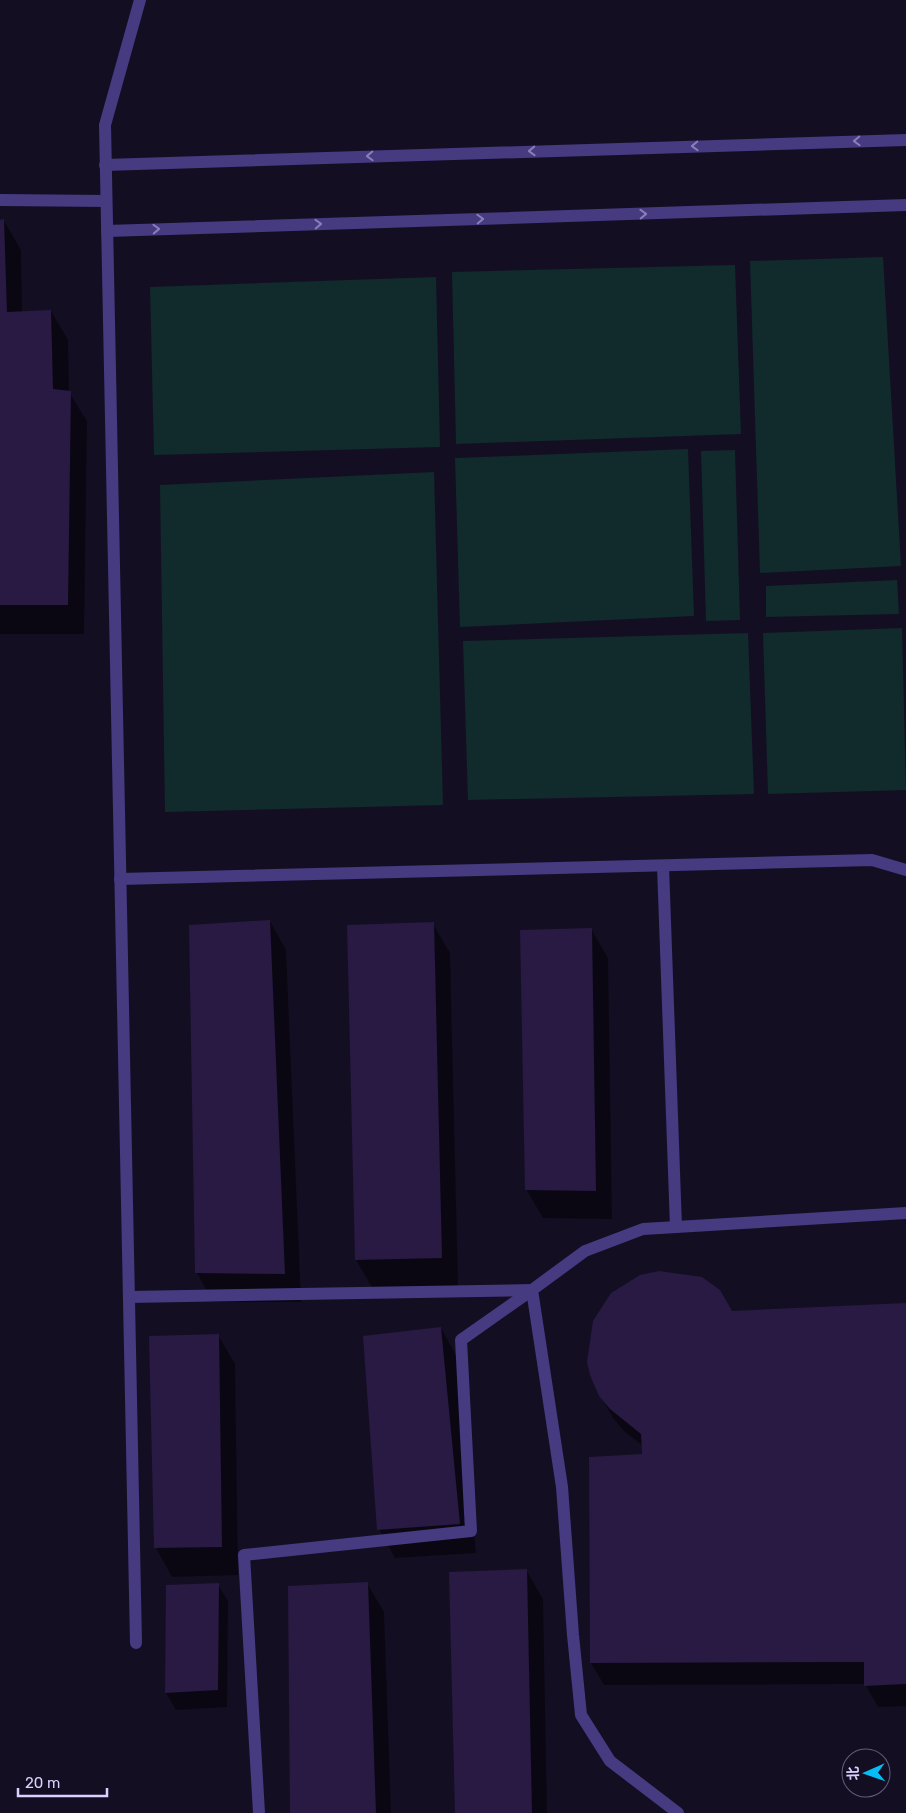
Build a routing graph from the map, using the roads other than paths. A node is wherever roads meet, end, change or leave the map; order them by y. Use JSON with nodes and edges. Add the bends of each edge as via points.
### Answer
{"nodes":[{"id":1,"x":140,"y":0,"type":"edge"},
{"id":2,"x":906,"y":140,"type":"edge"},
{"id":3,"x":105,"y":164,"type":"junction"},
{"id":4,"x":0,"y":200,"type":"edge"},
{"id":5,"x":106,"y":201,"type":"junction"},
{"id":6,"x":906,"y":205,"type":"edge"},
{"id":7,"x":107,"y":231,"type":"junction"},
{"id":8,"x":663,"y":866,"type":"junction"},
{"id":9,"x":906,"y":870,"type":"edge"},
{"id":10,"x":120,"y":879,"type":"junction"},
{"id":11,"x":906,"y":1213,"type":"edge"},
{"id":12,"x":676,"y":1227,"type":"junction"},
{"id":13,"x":532,"y":1290,"type":"junction"},
{"id":14,"x":129,"y":1297,"type":"junction"},
{"id":15,"x":136,"y":1643,"type":"dead end"},
{"id":16,"x":259,"y":1813,"type":"edge"},
{"id":17,"x":678,"y":1813,"type":"edge"}],
"edges":[{"from":1,"to":3,"type":"lane","via":[[105,125]]},
{"from":2,"to":3,"type":"lane","one_way":true},
{"from":3,"to":5,"type":"lane"},
{"from":4,"to":5,"type":"lane"},
{"from":5,"to":7,"type":"lane"},
{"from":7,"to":6,"type":"lane","one_way":true},
{"from":7,"to":10,"type":"lane"},
{"from":8,"to":9,"type":"lane","via":[[872,860]]},
{"from":8,"to":10,"type":"lane"},
{"from":8,"to":12,"type":"lane"},
{"from":10,"to":14,"type":"lane"},
{"from":11,"to":12,"type":"lane"},
{"from":12,"to":13,"type":"lane","via":[[643,1229],[585,1251]]},
{"from":13,"to":14,"type":"lane"},
{"from":13,"to":16,"type":"lane","via":[[461,1340],[470,1531],[244,1555]]},
{"from":13,"to":17,"type":"lane","via":[[562,1487],[582,1715],[610,1761]]},
{"from":14,"to":15,"type":"lane"}]}
